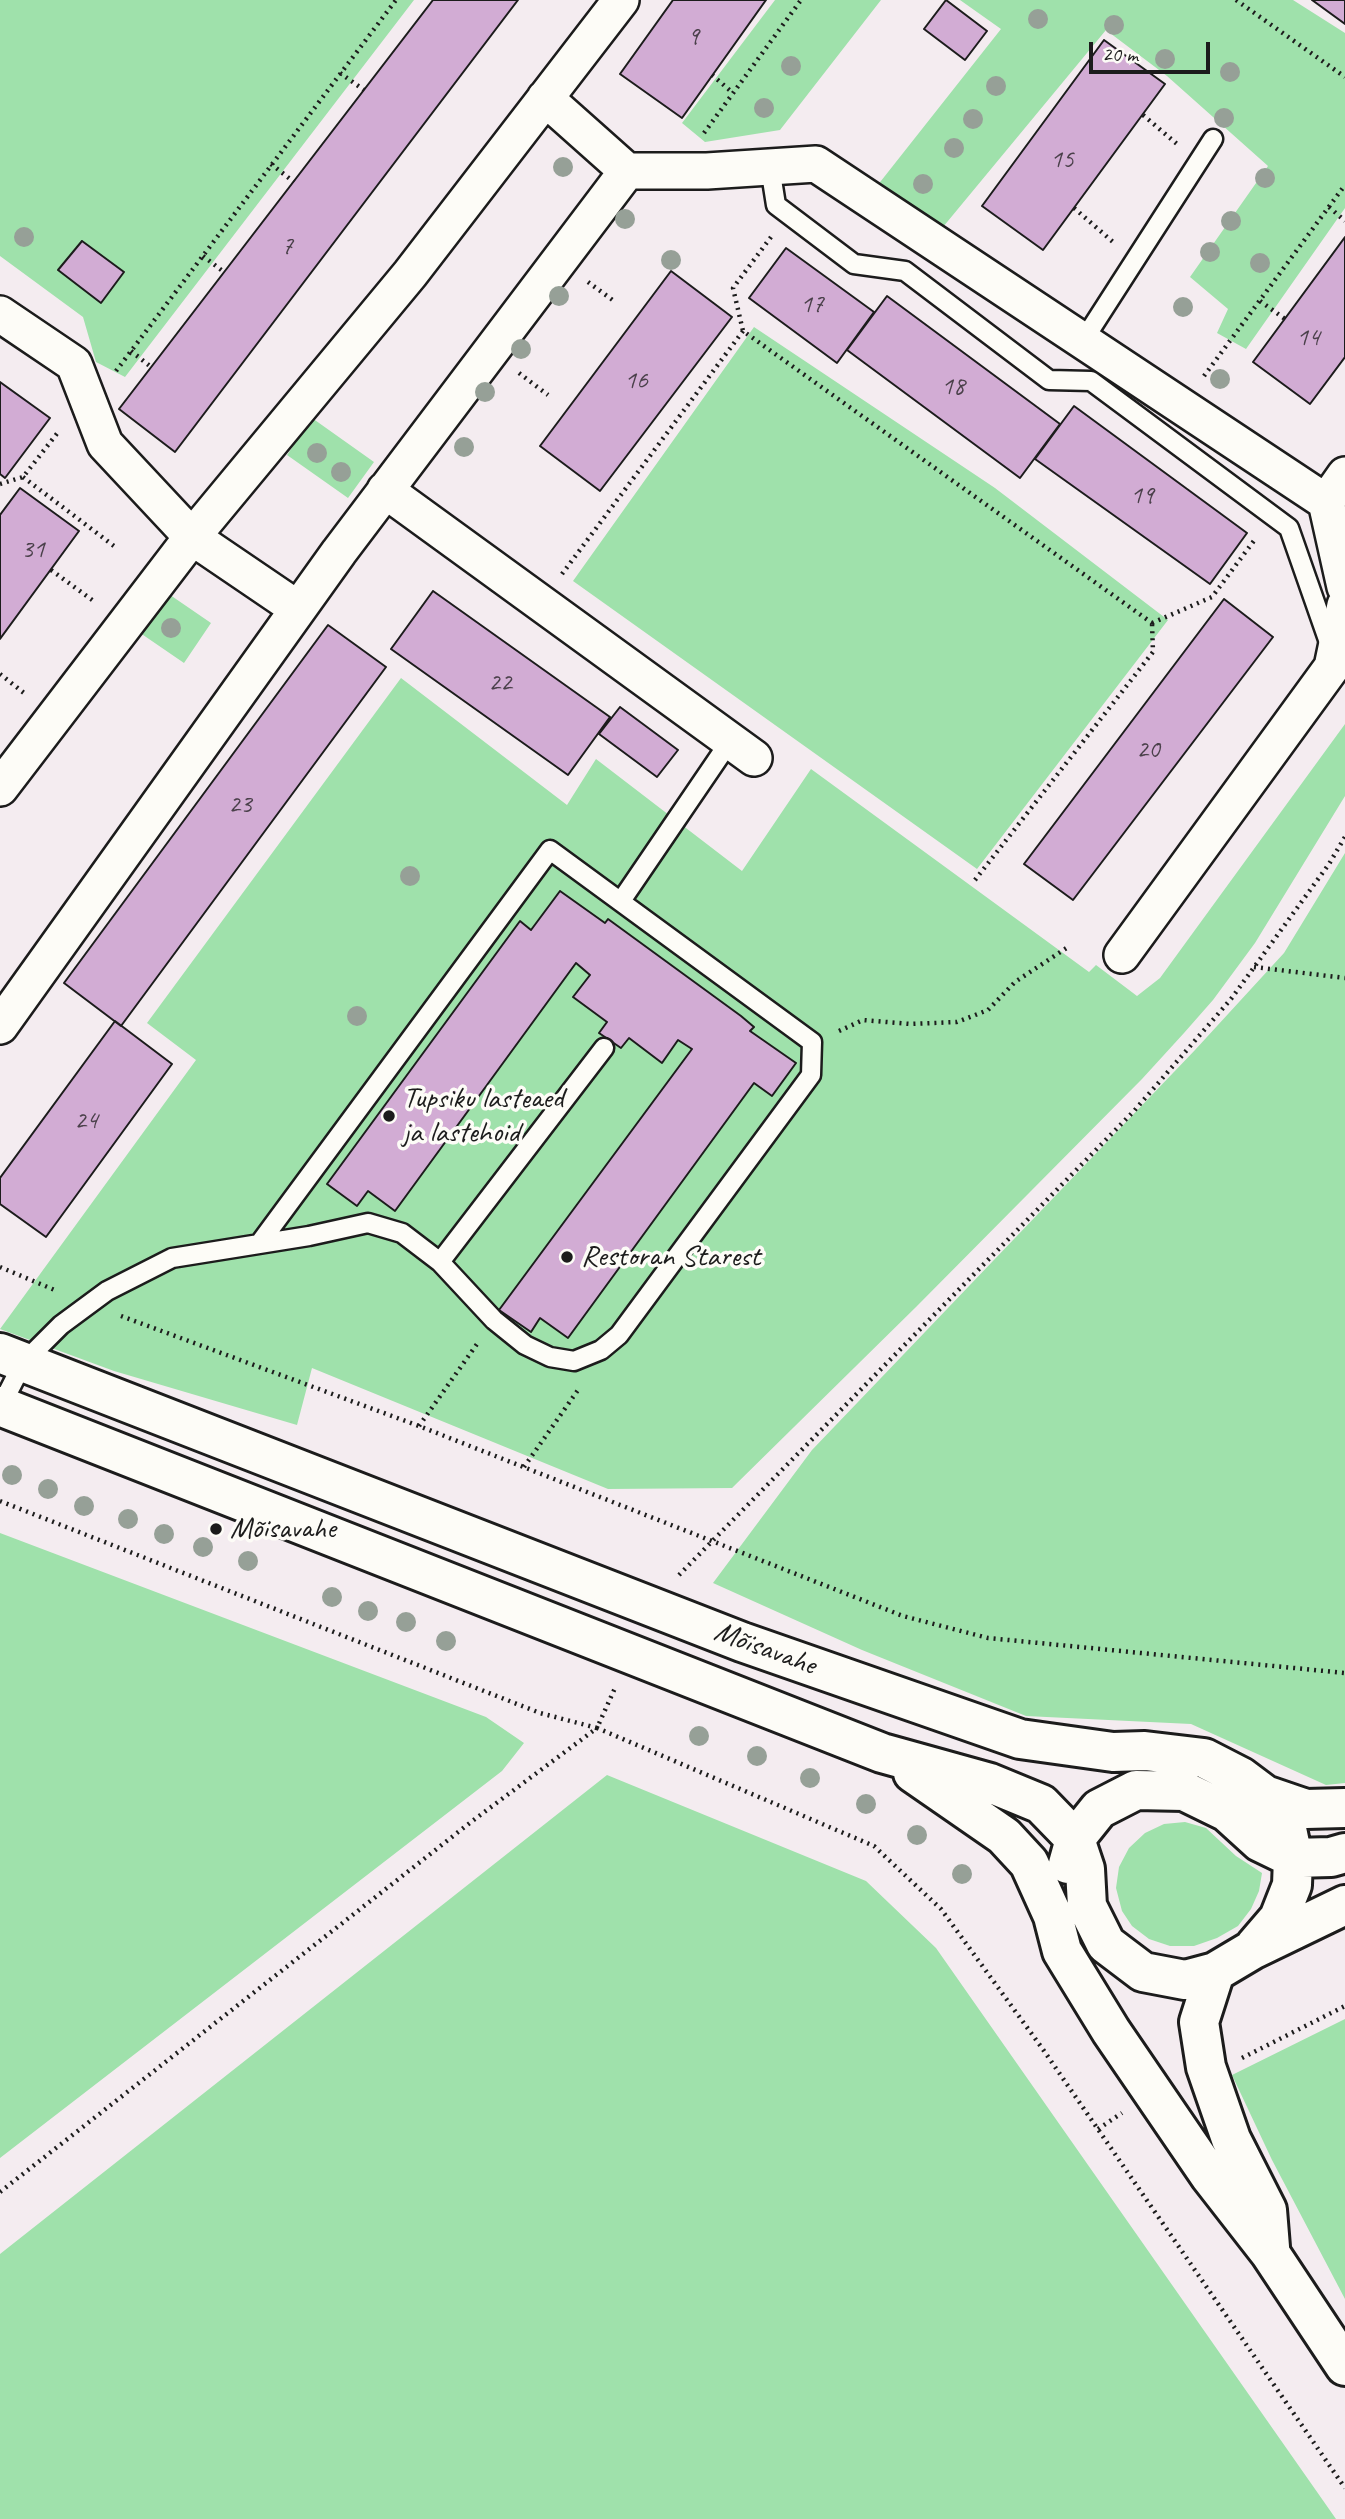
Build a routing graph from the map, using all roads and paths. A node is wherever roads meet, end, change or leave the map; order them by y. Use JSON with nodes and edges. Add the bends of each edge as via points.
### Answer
{"nodes":[{"id":1,"x":396,"y":0,"type":"edge"},
{"id":2,"x":801,"y":0,"type":"edge"},
{"id":3,"x":1236,"y":0,"type":"edge"},
{"id":4,"x":612,"y":5,"type":"edge"},
{"id":5,"x":340,"y":73,"type":"junction"},
{"id":6,"x":712,"y":75,"type":"dead end"},
{"id":7,"x":1345,"y":77,"type":"edge"},
{"id":8,"x":364,"y":90,"type":"dead end"},
{"id":9,"x":734,"y":93,"type":"junction"},
{"id":10,"x":545,"y":98,"type":"junction"},
{"id":11,"x":1143,"y":115,"type":"dead end"},
{"id":12,"x":1213,"y":139,"type":"dead end"},
{"id":13,"x":1198,"y":162,"type":"junction"},
{"id":14,"x":271,"y":164,"type":"junction"},
{"id":15,"x":770,"y":167,"type":"junction"},
{"id":16,"x":627,"y":171,"type":"junction"},
{"id":17,"x":677,"y":171,"type":"junction"},
{"id":18,"x":294,"y":181,"type":"dead end"},
{"id":19,"x":1345,"y":185,"type":"edge"},
{"id":20,"x":1329,"y":207,"type":"junction"},
{"id":21,"x":1074,"y":208,"type":"dead end"},
{"id":22,"x":788,"y":214,"type":"junction"},
{"id":23,"x":1345,"y":221,"type":"edge"},
{"id":24,"x":202,"y":256,"type":"junction"},
{"id":25,"x":1134,"y":261,"type":"junction"},
{"id":26,"x":224,"y":272,"type":"dead end"},
{"id":27,"x":1260,"y":301,"type":"junction"},
{"id":28,"x":0,"y":314,"type":"edge"},
{"id":29,"x":1284,"y":319,"type":"dead end"},
{"id":30,"x":743,"y":331,"type":"junction"},
{"id":31,"x":1083,"y":341,"type":"junction"},
{"id":32,"x":131,"y":351,"type":"junction"},
{"id":33,"x":152,"y":366,"type":"dead end"},
{"id":34,"x":88,"y":400,"type":"junction"},
{"id":35,"x":1181,"y":406,"type":"junction"},
{"id":36,"x":23,"y":477,"type":"junction"},
{"id":37,"x":0,"y":484,"type":"edge"},
{"id":38,"x":1336,"y":489,"type":"edge"},
{"id":39,"x":385,"y":490,"type":"junction"},
{"id":40,"x":1273,"y":516,"type":"junction"},
{"id":41,"x":192,"y":537,"type":"junction"},
{"id":42,"x":114,"y":546,"type":"dead end"},
{"id":43,"x":51,"y":569,"type":"dead end"},
{"id":44,"x":1345,"y":587,"type":"edge"},
{"id":45,"x":540,"y":603,"type":"junction"},
{"id":46,"x":1345,"y":605,"type":"edge"},
{"id":47,"x":298,"y":609,"type":"junction"},
{"id":48,"x":1152,"y":624,"type":"junction"},
{"id":49,"x":125,"y":625,"type":"junction"},
{"id":50,"x":1334,"y":658,"type":"junction"},
{"id":51,"x":742,"y":749,"type":"joint"},
{"id":52,"x":0,"y":788,"type":"edge"},
{"id":53,"x":1345,"y":837,"type":"edge"},
{"id":54,"x":975,"y":880,"type":"dead end"},
{"id":55,"x":621,"y":901,"type":"junction"},
{"id":56,"x":1068,"y":947,"type":"dead end"},
{"id":57,"x":1122,"y":955,"type":"dead end"},
{"id":58,"x":1254,"y":967,"type":"junction"},
{"id":59,"x":1345,"y":978,"type":"edge"},
{"id":60,"x":0,"y":1026,"type":"edge"},
{"id":61,"x":812,"y":1042,"type":"junction"},
{"id":62,"x":604,"y":1048,"type":"dead end"},
{"id":63,"x":258,"y":1244,"type":"junction"},
{"id":64,"x":440,"y":1262,"type":"junction"},
{"id":65,"x":0,"y":1267,"type":"edge"},
{"id":66,"x":88,"y":1304,"type":"junction"},
{"id":67,"x":494,"y":1320,"type":"junction"},
{"id":68,"x":601,"y":1350,"type":"junction"},
{"id":69,"x":11,"y":1358,"type":"edge"},
{"id":70,"x":1,"y":1406,"type":"edge"},
{"id":71,"x":419,"y":1426,"type":"junction"},
{"id":72,"x":524,"y":1467,"type":"junction"},
{"id":73,"x":0,"y":1501,"type":"edge"},
{"id":74,"x":713,"y":1540,"type":"junction"},
{"id":75,"x":671,"y":1583,"type":"dead end"},
{"id":76,"x":1345,"y":1673,"type":"edge"},
{"id":77,"x":618,"y":1681,"type":"dead end"},
{"id":78,"x":597,"y":1728,"type":"junction"},
{"id":79,"x":882,"y":1753,"type":"junction"},
{"id":80,"x":1265,"y":1795,"type":"junction"},
{"id":81,"x":1345,"y":1808,"type":"edge"},
{"id":82,"x":1075,"y":1839,"type":"junction"},
{"id":83,"x":1345,"y":1853,"type":"edge"},
{"id":84,"x":1293,"y":1858,"type":"junction"},
{"id":85,"x":1345,"y":1905,"type":"edge"},
{"id":86,"x":1052,"y":1916,"type":"junction"},
{"id":87,"x":1252,"y":1950,"type":"junction"},
{"id":88,"x":1214,"y":1972,"type":"junction"},
{"id":89,"x":1345,"y":2006,"type":"edge"},
{"id":90,"x":1239,"y":2059,"type":"dead end"},
{"id":91,"x":1126,"y":2110,"type":"dead end"},
{"id":92,"x":1098,"y":2129,"type":"junction"},
{"id":93,"x":0,"y":2192,"type":"edge"},
{"id":94,"x":1270,"y":2253,"type":"junction"},
{"id":95,"x":1345,"y":2366,"type":"edge"},
{"id":96,"x":1345,"y":2488,"type":"edge"}],
"edges":[{"from":1,"to":5,"type":"path"},
{"from":2,"to":9,"type":"path"},
{"from":3,"to":7,"type":"path"},
{"from":4,"to":10,"type":"street"},
{"from":5,"to":8,"type":"path"},
{"from":5,"to":14,"type":"path"},
{"from":6,"to":9,"type":"path"},
{"from":9,"to":17,"type":"path"},
{"from":10,"to":16,"type":"street"},
{"from":10,"to":41,"type":"street","via":[[410,274]]},
{"from":11,"to":13,"type":"path"},
{"from":12,"to":13,"type":"lane"},
{"from":13,"to":25,"type":"lane"},
{"from":14,"to":18,"type":"path"},
{"from":14,"to":24,"type":"path"},
{"from":15,"to":17,"type":"street"},
{"from":15,"to":22,"type":"lane","via":[[776,205]]},
{"from":15,"to":31,"type":"street","via":[[816,164]]},
{"from":16,"to":17,"type":"street"},
{"from":16,"to":39,"type":"street"},
{"from":19,"to":20,"type":"path"},
{"from":20,"to":23,"type":"path"},
{"from":20,"to":27,"type":"path"},
{"from":21,"to":25,"type":"path"},
{"from":22,"to":30,"type":"path","via":[[733,288]]},
{"from":22,"to":40,"type":"lane","via":[[854,264],[905,271],[1049,380],[1091,381]]},
{"from":24,"to":26,"type":"path"},
{"from":24,"to":32,"type":"path"},
{"from":25,"to":31,"type":"lane"},
{"from":27,"to":29,"type":"path"},
{"from":27,"to":35,"type":"path"},
{"from":28,"to":34,"type":"street","via":[[74,364]]},
{"from":30,"to":45,"type":"path"},
{"from":30,"to":48,"type":"path"},
{"from":31,"to":35,"type":"street"},
{"from":32,"to":33,"type":"path"},
{"from":32,"to":34,"type":"path"},
{"from":34,"to":36,"type":"path"},
{"from":34,"to":41,"type":"street","via":[[105,444]]},
{"from":35,"to":38,"type":"street"},
{"from":36,"to":37,"type":"path"},
{"from":36,"to":42,"type":"path"},
{"from":38,"to":44,"type":"street"},
{"from":39,"to":45,"type":"street"},
{"from":39,"to":47,"type":"street"},
{"from":40,"to":48,"type":"path","via":[[1212,597]]},
{"from":40,"to":50,"type":"lane","via":[[1290,527]]},
{"from":41,"to":47,"type":"street"},
{"from":41,"to":49,"type":"street"},
{"from":43,"to":49,"type":"path"},
{"from":45,"to":51,"type":"street"},
{"from":46,"to":50,"type":"street"},
{"from":47,"to":60,"type":"street"},
{"from":48,"to":54,"type":"path","via":[[1153,652]]},
{"from":49,"to":52,"type":"street"},
{"from":50,"to":57,"type":"street","via":[[1332,667]]},
{"from":51,"to":55,"type":"lane"},
{"from":53,"to":58,"type":"path"},
{"from":55,"to":61,"type":"lane"},
{"from":55,"to":63,"type":"lane","via":[[550,850]]},
{"from":56,"to":61,"type":"path","via":[[1015,982],[988,1010],[957,1022],[863,1020]]},
{"from":58,"to":59,"type":"path"},
{"from":58,"to":74,"type":"path","via":[[1134,1111]]},
{"from":61,"to":68,"type":"lane","via":[[811,1075],[619,1335]]},
{"from":62,"to":64,"type":"lane"},
{"from":63,"to":64,"type":"lane","via":[[369,1223],[402,1233]]},
{"from":63,"to":66,"type":"lane","via":[[172,1258]]},
{"from":64,"to":67,"type":"lane"},
{"from":65,"to":66,"type":"path"},
{"from":66,"to":69,"type":"lane"},
{"from":66,"to":71,"type":"path"},
{"from":67,"to":68,"type":"lane","via":[[525,1345],[550,1357],[573,1361]]},
{"from":67,"to":71,"type":"path"},
{"from":68,"to":72,"type":"path","via":[[583,1384]]},
{"from":69,"to":70,"type":"lane"},
{"from":69,"to":80,"type":"street","name":"Mõisavahe","via":[[704,1628],[1020,1739],[1204,1758]]},
{"from":70,"to":79,"type":"street","name":"Mõisavahe"},
{"from":71,"to":72,"type":"path"},
{"from":72,"to":74,"type":"path"},
{"from":73,"to":78,"type":"path","via":[[527,1709]]},
{"from":74,"to":75,"type":"path"},
{"from":74,"to":76,"type":"path","via":[[903,1616],[988,1638]]},
{"from":77,"to":78,"type":"path"},
{"from":78,"to":92,"type":"path","via":[[874,1846],[941,1909]]},
{"from":78,"to":93,"type":"path"},
{"from":79,"to":82,"type":"street","name":"Mõisavahe","via":[[990,1783],[1041,1804]]},
{"from":79,"to":86,"type":"street","via":[[1003,1836],[1029,1863]]},
{"from":80,"to":81,"type":"street","name":"Mõisavahe","via":[[1306,1809]]},
{"from":80,"to":84,"type":"street","name":"Mõisavahe","via":[[1286,1824]]},
{"from":82,"to":84,"type":"street","via":[[1099,1809],[1136,1790],[1184,1791],[1227,1812],[1260,1842]]},
{"from":82,"to":86,"type":"street"},
{"from":82,"to":88,"type":"street","name":"Mõisavahe","via":[[1085,1870],[1087,1906],[1106,1944],[1143,1972],[1185,1980]]},
{"from":83,"to":84,"type":"street"},
{"from":84,"to":87,"type":"street","name":"Mõisavahe","via":[[1292,1885],[1279,1918]]},
{"from":85,"to":87,"type":"street","name":"Mõisavahe"},
{"from":86,"to":94,"type":"street","via":[[1062,1951],[1111,2031],[1210,2176]]},
{"from":87,"to":88,"type":"street","name":"Mõisavahe"},
{"from":88,"to":94,"type":"street","via":[[1199,2022],[1206,2067],[1231,2139],[1267,2210]]},
{"from":89,"to":90,"type":"path"},
{"from":91,"to":92,"type":"path"},
{"from":92,"to":96,"type":"path"},
{"from":94,"to":95,"type":"street"}]}
